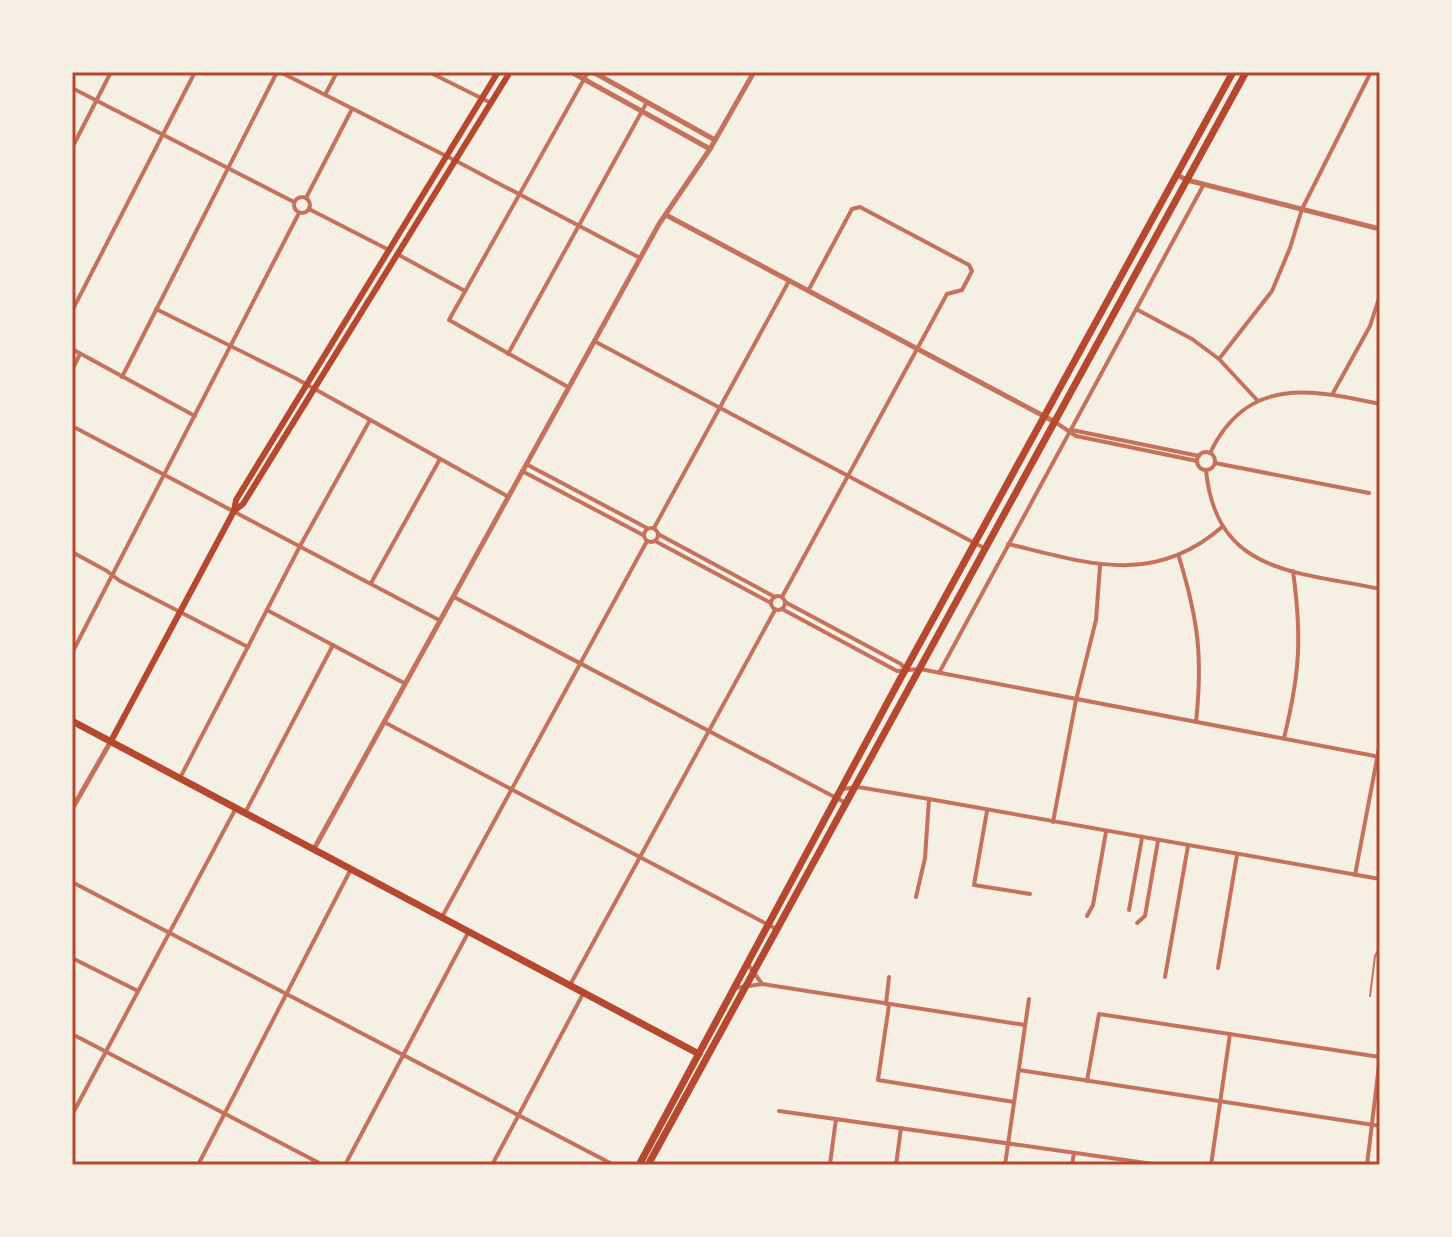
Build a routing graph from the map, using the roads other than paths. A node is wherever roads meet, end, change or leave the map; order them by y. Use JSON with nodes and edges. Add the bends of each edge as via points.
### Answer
{"nodes":[{"id":1,"x":111,"y":72,"type":"edge"},
{"id":2,"x":195,"y":72,"type":"edge"},
{"id":3,"x":278,"y":72,"type":"edge"},
{"id":4,"x":337,"y":72,"type":"edge"},
{"id":5,"x":429,"y":72,"type":"edge"},
{"id":6,"x":498,"y":72,"type":"edge"},
{"id":7,"x":510,"y":72,"type":"edge"},
{"id":8,"x":571,"y":72,"type":"edge"},
{"id":9,"x":590,"y":72,"type":"edge"},
{"id":10,"x":754,"y":72,"type":"edge"},
{"id":11,"x":1233,"y":72,"type":"edge"},
{"id":12,"x":1246,"y":72,"type":"edge"},
{"id":13,"x":1371,"y":72,"type":"edge"},
{"id":14,"x":584,"y":79,"type":"junction"},
{"id":15,"x":72,"y":88,"type":"edge"},
{"id":16,"x":325,"y":95,"type":"junction"},
{"id":17,"x":482,"y":99,"type":"junction"},
{"id":18,"x":97,"y":101,"type":"junction"},
{"id":19,"x":647,"y":102,"type":"junction"},
{"id":20,"x":491,"y":103,"type":"junction"},
{"id":21,"x":352,"y":109,"type":"junction"},
{"id":22,"x":642,"y":111,"type":"junction"},
{"id":23,"x":163,"y":135,"type":"junction"},
{"id":24,"x":715,"y":140,"type":"junction"},
{"id":25,"x":72,"y":148,"type":"edge"},
{"id":26,"x":710,"y":149,"type":"junction"},
{"id":27,"x":446,"y":157,"type":"junction"},
{"id":28,"x":455,"y":161,"type":"junction"},
{"id":29,"x":228,"y":168,"type":"junction"},
{"id":30,"x":1177,"y":175,"type":"junction"},
{"id":31,"x":1187,"y":180,"type":"junction"},
{"id":32,"x":1204,"y":184,"type":"junction"},
{"id":33,"x":519,"y":194,"type":"junction"},
{"id":34,"x":306,"y":198,"type":"junction"},
{"id":35,"x":294,"y":202,"type":"junction"},
{"id":36,"x":309,"y":209,"type":"junction"},
{"id":37,"x":1302,"y":209,"type":"junction"},
{"id":38,"x":299,"y":213,"type":"junction"},
{"id":39,"x":666,"y":215,"type":"junction"},
{"id":40,"x":579,"y":226,"type":"junction"},
{"id":41,"x":1380,"y":229,"type":"edge"},
{"id":42,"x":389,"y":250,"type":"junction"},
{"id":43,"x":397,"y":254,"type":"junction"},
{"id":44,"x":640,"y":258,"type":"junction"},
{"id":45,"x":789,"y":281,"type":"junction"},
{"id":46,"x":465,"y":291,"type":"junction"},
{"id":47,"x":808,"y":291,"type":"junction"},
{"id":48,"x":1380,"y":295,"type":"edge"},
{"id":49,"x":156,"y":309,"type":"junction"},
{"id":50,"x":1136,"y":309,"type":"junction"},
{"id":51,"x":72,"y":311,"type":"edge"},
{"id":52,"x":594,"y":341,"type":"junction"},
{"id":53,"x":230,"y":346,"type":"junction"},
{"id":54,"x":72,"y":349,"type":"edge"},
{"id":55,"x":917,"y":349,"type":"junction"},
{"id":56,"x":80,"y":354,"type":"junction"},
{"id":57,"x":508,"y":354,"type":"junction"},
{"id":58,"x":1219,"y":359,"type":"junction"},
{"id":59,"x":72,"y":370,"type":"edge"},
{"id":60,"x":122,"y":377,"type":"junction"},
{"id":61,"x":306,"y":385,"type":"junction"},
{"id":62,"x":568,"y":387,"type":"junction"},
{"id":63,"x":314,"y":389,"type":"junction"},
{"id":64,"x":1333,"y":394,"type":"junction"},
{"id":65,"x":1257,"y":400,"type":"junction"},
{"id":66,"x":1380,"y":404,"type":"edge"},
{"id":67,"x":720,"y":408,"type":"junction"},
{"id":68,"x":195,"y":416,"type":"junction"},
{"id":69,"x":1045,"y":417,"type":"junction"},
{"id":70,"x":370,"y":420,"type":"junction"},
{"id":71,"x":1055,"y":422,"type":"junction"},
{"id":72,"x":72,"y":426,"type":"edge"},
{"id":73,"x":1070,"y":430,"type":"junction"},
{"id":74,"x":1210,"y":453,"type":"junction"},
{"id":75,"x":440,"y":459,"type":"junction"},
{"id":76,"x":1198,"y":459,"type":"junction"},
{"id":77,"x":526,"y":463,"type":"junction"},
{"id":78,"x":1215,"y":463,"type":"junction"},
{"id":79,"x":1206,"y":470,"type":"junction"},
{"id":80,"x":522,"y":471,"type":"junction"},
{"id":81,"x":164,"y":474,"type":"junction"},
{"id":82,"x":848,"y":476,"type":"junction"},
{"id":83,"x":1369,"y":493,"type":"dead end"},
{"id":84,"x":507,"y":496,"type":"junction"},
{"id":85,"x":234,"y":511,"type":"junction"},
{"id":86,"x":1222,"y":527,"type":"junction"},
{"id":87,"x":647,"y":528,"type":"junction"},
{"id":88,"x":654,"y":528,"type":"junction"},
{"id":89,"x":658,"y":534,"type":"junction"},
{"id":90,"x":643,"y":535,"type":"junction"},
{"id":91,"x":647,"y":541,"type":"junction"},
{"id":92,"x":655,"y":541,"type":"junction"},
{"id":93,"x":975,"y":544,"type":"junction"},
{"id":94,"x":1008,"y":544,"type":"junction"},
{"id":95,"x":300,"y":546,"type":"junction"},
{"id":96,"x":985,"y":549,"type":"junction"},
{"id":97,"x":72,"y":552,"type":"edge"},
{"id":98,"x":1179,"y":557,"type":"junction"},
{"id":99,"x":1100,"y":566,"type":"junction"},
{"id":100,"x":1292,"y":570,"type":"junction"},
{"id":101,"x":112,"y":575,"type":"junction"},
{"id":102,"x":370,"y":583,"type":"junction"},
{"id":103,"x":1380,"y":589,"type":"edge"},
{"id":104,"x":452,"y":595,"type":"junction"},
{"id":105,"x":775,"y":597,"type":"junction"},
{"id":106,"x":784,"y":600,"type":"junction"},
{"id":107,"x":771,"y":603,"type":"junction"},
{"id":108,"x":782,"y":609,"type":"junction"},
{"id":109,"x":267,"y":610,"type":"junction"},
{"id":110,"x":775,"y":610,"type":"junction"},
{"id":111,"x":179,"y":612,"type":"junction"},
{"id":112,"x":439,"y":620,"type":"junction"},
{"id":113,"x":333,"y":645,"type":"junction"},
{"id":114,"x":248,"y":647,"type":"junction"},
{"id":115,"x":72,"y":653,"type":"edge"},
{"id":116,"x":581,"y":663,"type":"junction"},
{"id":117,"x":920,"y":669,"type":"junction"},
{"id":118,"x":905,"y":670,"type":"junction"},
{"id":119,"x":939,"y":673,"type":"junction"},
{"id":120,"x":404,"y":683,"type":"junction"},
{"id":121,"x":1076,"y":700,"type":"junction"},
{"id":122,"x":72,"y":721,"type":"edge"},
{"id":123,"x":384,"y":722,"type":"junction"},
{"id":124,"x":1196,"y":722,"type":"junction"},
{"id":125,"x":709,"y":730,"type":"junction"},
{"id":126,"x":1284,"y":738,"type":"junction"},
{"id":127,"x":111,"y":741,"type":"junction"},
{"id":128,"x":1380,"y":743,"type":"edge"},
{"id":129,"x":1379,"y":756,"type":"edge"},
{"id":130,"x":852,"y":769,"type":"junction"},
{"id":131,"x":180,"y":778,"type":"junction"},
{"id":132,"x":857,"y":786,"type":"junction"},
{"id":133,"x":512,"y":789,"type":"junction"},
{"id":134,"x":841,"y":789,"type":"junction"},
{"id":135,"x":834,"y":798,"type":"junction"},
{"id":136,"x":929,"y":799,"type":"junction"},
{"id":137,"x":847,"y":803,"type":"junction"},
{"id":138,"x":236,"y":808,"type":"junction"},
{"id":139,"x":72,"y":809,"type":"edge"},
{"id":140,"x":987,"y":811,"type":"junction"},
{"id":141,"x":245,"y":813,"type":"junction"},
{"id":142,"x":838,"y":818,"type":"junction"},
{"id":143,"x":1053,"y":822,"type":"junction"},
{"id":144,"x":1106,"y":832,"type":"junction"},
{"id":145,"x":1142,"y":838,"type":"junction"},
{"id":146,"x":1158,"y":841,"type":"junction"},
{"id":147,"x":1188,"y":846,"type":"junction"},
{"id":148,"x":314,"y":849,"type":"junction"},
{"id":149,"x":1237,"y":855,"type":"junction"},
{"id":150,"x":640,"y":857,"type":"junction"},
{"id":151,"x":351,"y":869,"type":"junction"},
{"id":152,"x":1355,"y":875,"type":"junction"},
{"id":153,"x":1380,"y":879,"type":"edge"},
{"id":154,"x":72,"y":882,"type":"edge"},
{"id":155,"x":1030,"y":894,"type":"dead end"},
{"id":156,"x":916,"y":897,"type":"dead end"},
{"id":157,"x":1129,"y":910,"type":"dead end"},
{"id":158,"x":1087,"y":916,"type":"dead end"},
{"id":159,"x":442,"y":917,"type":"junction"},
{"id":160,"x":1137,"y":923,"type":"dead end"},
{"id":161,"x":768,"y":924,"type":"junction"},
{"id":162,"x":778,"y":930,"type":"junction"},
{"id":163,"x":469,"y":931,"type":"junction"},
{"id":164,"x":168,"y":932,"type":"junction"},
{"id":165,"x":1380,"y":947,"type":"edge"},
{"id":166,"x":72,"y":958,"type":"edge"},
{"id":167,"x":747,"y":963,"type":"junction"},
{"id":168,"x":1218,"y":968,"type":"dead end"},
{"id":169,"x":754,"y":973,"type":"junction"},
{"id":170,"x":889,"y":977,"type":"dead end"},
{"id":171,"x":1165,"y":977,"type":"dead end"},
{"id":172,"x":762,"y":984,"type":"junction"},
{"id":173,"x":570,"y":985,"type":"junction"},
{"id":174,"x":747,"y":986,"type":"junction"},
{"id":175,"x":733,"y":988,"type":"junction"},
{"id":176,"x":138,"y":991,"type":"junction"},
{"id":177,"x":584,"y":992,"type":"junction"},
{"id":178,"x":288,"y":995,"type":"junction"},
{"id":179,"x":1370,"y":996,"type":"dead end"},
{"id":180,"x":1029,"y":999,"type":"dead end"},
{"id":181,"x":887,"y":1004,"type":"junction"},
{"id":182,"x":1025,"y":1025,"type":"junction"},
{"id":183,"x":72,"y":1034,"type":"edge"},
{"id":184,"x":1230,"y":1034,"type":"junction"},
{"id":185,"x":105,"y":1051,"type":"junction"},
{"id":186,"x":698,"y":1053,"type":"junction"},
{"id":187,"x":402,"y":1054,"type":"junction"},
{"id":188,"x":1380,"y":1057,"type":"edge"},
{"id":189,"x":708,"y":1058,"type":"junction"},
{"id":190,"x":1019,"y":1070,"type":"junction"},
{"id":191,"x":1087,"y":1081,"type":"junction"},
{"id":192,"x":1220,"y":1101,"type":"junction"},
{"id":193,"x":1014,"y":1102,"type":"junction"},
{"id":194,"x":779,"y":1111,"type":"dead end"},
{"id":195,"x":72,"y":1115,"type":"edge"},
{"id":196,"x":225,"y":1115,"type":"junction"},
{"id":197,"x":517,"y":1115,"type":"junction"},
{"id":198,"x":836,"y":1119,"type":"junction"},
{"id":199,"x":1372,"y":1125,"type":"junction"},
{"id":200,"x":1380,"y":1126,"type":"edge"},
{"id":201,"x":901,"y":1128,"type":"junction"},
{"id":202,"x":1008,"y":1143,"type":"junction"},
{"id":203,"x":1074,"y":1153,"type":"junction"},
{"id":204,"x":830,"y":1164,"type":"edge"},
{"id":205,"x":1141,"y":1164,"type":"edge"},
{"id":206,"x":198,"y":1165,"type":"edge"},
{"id":207,"x":323,"y":1165,"type":"edge"},
{"id":208,"x":345,"y":1165,"type":"edge"},
{"id":209,"x":492,"y":1165,"type":"edge"},
{"id":210,"x":614,"y":1165,"type":"edge"},
{"id":211,"x":639,"y":1165,"type":"edge"},
{"id":212,"x":648,"y":1165,"type":"edge"},
{"id":213,"x":896,"y":1165,"type":"edge"},
{"id":214,"x":1005,"y":1165,"type":"edge"},
{"id":215,"x":1072,"y":1165,"type":"edge"},
{"id":216,"x":1160,"y":1165,"type":"edge"},
{"id":217,"x":1211,"y":1165,"type":"edge"},
{"id":218,"x":1367,"y":1165,"type":"edge"}],
"edges":[{"from":1,"to":18,"type":"street"},
{"from":2,"to":23,"type":"street"},
{"from":3,"to":16,"type":"street"},
{"from":3,"to":29,"type":"street"},
{"from":4,"to":16,"type":"street"},
{"from":5,"to":17,"type":"street"},
{"from":6,"to":17,"type":"main road"},
{"from":7,"to":20,"type":"main road"},
{"from":8,"to":14,"type":"street"},
{"from":9,"to":14,"type":"street"},
{"from":9,"to":19,"type":"street"},
{"from":10,"to":24,"type":"street"},
{"from":11,"to":30,"type":"main road"},
{"from":12,"to":31,"type":"main road"},
{"from":13,"to":37,"type":"street"},
{"from":14,"to":22,"type":"street"},
{"from":14,"to":33,"type":"street"},
{"from":15,"to":18,"type":"street"},
{"from":16,"to":21,"type":"street"},
{"from":17,"to":20,"type":"street"},
{"from":17,"to":27,"type":"main road"},
{"from":18,"to":23,"type":"street"},
{"from":18,"to":25,"type":"street"},
{"from":19,"to":22,"type":"street"},
{"from":19,"to":24,"type":"street"},
{"from":20,"to":28,"type":"main road"},
{"from":21,"to":27,"type":"street"},
{"from":21,"to":34,"type":"street"},
{"from":22,"to":26,"type":"street"},
{"from":22,"to":40,"type":"street"},
{"from":23,"to":29,"type":"street"},
{"from":23,"to":51,"type":"street"},
{"from":24,"to":26,"type":"street"},
{"from":26,"to":39,"type":"street"},
{"from":27,"to":28,"type":"street"},
{"from":27,"to":42,"type":"main road"},
{"from":28,"to":33,"type":"street"},
{"from":28,"to":43,"type":"main road"},
{"from":29,"to":35,"type":"street"},
{"from":29,"to":49,"type":"street"},
{"from":30,"to":31,"type":"street"},
{"from":30,"to":69,"type":"main road"},
{"from":31,"to":32,"type":"street"},
{"from":31,"to":71,"type":"main road"},
{"from":32,"to":37,"type":"street"},
{"from":32,"to":50,"type":"street"},
{"from":33,"to":40,"type":"street"},
{"from":33,"to":46,"type":"street"},
{"from":34,"to":35,"type":"street"},
{"from":34,"to":36,"type":"street"},
{"from":35,"to":38,"type":"street"},
{"from":36,"to":38,"type":"street"},
{"from":36,"to":42,"type":"street"},
{"from":37,"to":41,"type":"street"},
{"from":37,"to":58,"type":"street","via":[[1272,291]]},
{"from":38,"to":53,"type":"street"},
{"from":39,"to":44,"type":"street"},
{"from":39,"to":45,"type":"street"},
{"from":40,"to":44,"type":"street"},
{"from":40,"to":57,"type":"street"},
{"from":42,"to":43,"type":"street"},
{"from":42,"to":61,"type":"main road"},
{"from":43,"to":46,"type":"street"},
{"from":43,"to":63,"type":"main road"},
{"from":44,"to":52,"type":"street"},
{"from":45,"to":47,"type":"street"},
{"from":45,"to":67,"type":"street"},
{"from":46,"to":57,"type":"street","via":[[449,320]]},
{"from":47,"to":55,"type":"street"},
{"from":47,"to":55,"type":"street","via":[[852,209],[860,207],[969,265],[972,271],[962,290],[947,294]]},
{"from":48,"to":64,"type":"street","via":[[1370,326]]},
{"from":49,"to":53,"type":"street"},
{"from":49,"to":60,"type":"street"},
{"from":50,"to":58,"type":"street"},
{"from":50,"to":73,"type":"street"},
{"from":52,"to":62,"type":"street"},
{"from":52,"to":67,"type":"street"},
{"from":53,"to":61,"type":"street"},
{"from":53,"to":68,"type":"street"},
{"from":54,"to":56,"type":"street"},
{"from":55,"to":69,"type":"street"},
{"from":55,"to":82,"type":"street"},
{"from":56,"to":59,"type":"street"},
{"from":56,"to":60,"type":"street"},
{"from":57,"to":62,"type":"street"},
{"from":58,"to":65,"type":"street"},
{"from":60,"to":68,"type":"street"},
{"from":61,"to":63,"type":"street"},
{"from":61,"to":85,"type":"main road"},
{"from":62,"to":77,"type":"street"},
{"from":63,"to":70,"type":"street"},
{"from":63,"to":85,"type":"main road"},
{"from":64,"to":65,"type":"street","via":[[1296,391]]},
{"from":64,"to":66,"type":"street"},
{"from":65,"to":74,"type":"street","via":[[1231,420]]},
{"from":67,"to":82,"type":"street"},
{"from":67,"to":88,"type":"street"},
{"from":68,"to":81,"type":"street"},
{"from":69,"to":71,"type":"street"},
{"from":69,"to":93,"type":"main road"},
{"from":70,"to":75,"type":"street"},
{"from":70,"to":95,"type":"street"},
{"from":71,"to":73,"type":"street"},
{"from":71,"to":96,"type":"main road"},
{"from":72,"to":81,"type":"street"},
{"from":73,"to":76,"type":"street"},
{"from":73,"to":94,"type":"street"},
{"from":74,"to":76,"type":"street"},
{"from":74,"to":78,"type":"street"},
{"from":75,"to":84,"type":"street"},
{"from":75,"to":102,"type":"street"},
{"from":76,"to":79,"type":"street"},
{"from":77,"to":80,"type":"street"},
{"from":77,"to":87,"type":"street"},
{"from":78,"to":79,"type":"street"},
{"from":78,"to":83,"type":"street"},
{"from":79,"to":86,"type":"street","via":[[1211,505]]},
{"from":80,"to":84,"type":"street"},
{"from":80,"to":90,"type":"street"},
{"from":81,"to":85,"type":"street"},
{"from":81,"to":101,"type":"street"},
{"from":82,"to":93,"type":"street"},
{"from":82,"to":106,"type":"street"},
{"from":84,"to":104,"type":"street"},
{"from":85,"to":95,"type":"street"},
{"from":85,"to":111,"type":"main road"},
{"from":86,"to":98,"type":"street"},
{"from":86,"to":100,"type":"street","via":[[1248,554]]},
{"from":87,"to":88,"type":"street"},
{"from":87,"to":90,"type":"street"},
{"from":88,"to":89,"type":"street"},
{"from":89,"to":92,"type":"street"},
{"from":89,"to":105,"type":"street"},
{"from":90,"to":91,"type":"street"},
{"from":91,"to":92,"type":"street"},
{"from":91,"to":116,"type":"street"},
{"from":92,"to":107,"type":"street"},
{"from":93,"to":96,"type":"street"},
{"from":93,"to":118,"type":"main road"},
{"from":94,"to":99,"type":"street"},
{"from":94,"to":119,"type":"street"},
{"from":95,"to":102,"type":"street"},
{"from":95,"to":109,"type":"street"},
{"from":96,"to":117,"type":"main road"},
{"from":97,"to":101,"type":"street"},
{"from":98,"to":99,"type":"street","via":[[1138,566]]},
{"from":98,"to":124,"type":"street","via":[[1200,646]]},
{"from":99,"to":121,"type":"street","via":[[1096,620]]},
{"from":100,"to":103,"type":"street"},
{"from":100,"to":126,"type":"street","via":[[1300,659]]},
{"from":101,"to":111,"type":"street"},
{"from":101,"to":115,"type":"street"},
{"from":102,"to":112,"type":"street"},
{"from":104,"to":112,"type":"street"},
{"from":104,"to":116,"type":"street"},
{"from":105,"to":106,"type":"street"},
{"from":105,"to":107,"type":"street"},
{"from":106,"to":108,"type":"street"},
{"from":106,"to":118,"type":"street"},
{"from":107,"to":110,"type":"street"},
{"from":108,"to":110,"type":"street"},
{"from":108,"to":118,"type":"street","via":[[897,671]]},
{"from":109,"to":113,"type":"street"},
{"from":109,"to":114,"type":"street"},
{"from":110,"to":125,"type":"street"},
{"from":111,"to":114,"type":"street"},
{"from":111,"to":127,"type":"main road"},
{"from":112,"to":120,"type":"street"},
{"from":113,"to":120,"type":"street"},
{"from":113,"to":141,"type":"street"},
{"from":114,"to":131,"type":"street"},
{"from":116,"to":125,"type":"street"},
{"from":116,"to":133,"type":"street"},
{"from":117,"to":118,"type":"street"},
{"from":117,"to":119,"type":"street"},
{"from":117,"to":132,"type":"main road"},
{"from":118,"to":130,"type":"main road"},
{"from":119,"to":121,"type":"street"},
{"from":120,"to":123,"type":"street"},
{"from":121,"to":124,"type":"street"},
{"from":121,"to":143,"type":"street"},
{"from":122,"to":127,"type":"main road"},
{"from":123,"to":133,"type":"street"},
{"from":123,"to":148,"type":"street"},
{"from":124,"to":126,"type":"street"},
{"from":125,"to":135,"type":"street"},
{"from":125,"to":150,"type":"street"},
{"from":126,"to":129,"type":"street"},
{"from":127,"to":131,"type":"main road"},
{"from":127,"to":139,"type":"street"},
{"from":128,"to":129,"type":"street"},
{"from":129,"to":152,"type":"street"},
{"from":130,"to":132,"type":"street"},
{"from":130,"to":134,"type":"main road"},
{"from":131,"to":138,"type":"main road"},
{"from":132,"to":134,"type":"street"},
{"from":132,"to":136,"type":"street"},
{"from":132,"to":137,"type":"main road"},
{"from":133,"to":150,"type":"street"},
{"from":133,"to":159,"type":"street"},
{"from":134,"to":135,"type":"main road"},
{"from":135,"to":137,"type":"street"},
{"from":135,"to":142,"type":"street"},
{"from":135,"to":161,"type":"main road"},
{"from":136,"to":140,"type":"street"},
{"from":136,"to":156,"type":"street"},
{"from":137,"to":142,"type":"main road"},
{"from":138,"to":141,"type":"main road"},
{"from":138,"to":164,"type":"street"},
{"from":140,"to":143,"type":"street"},
{"from":140,"to":155,"type":"street","via":[[974,885]]},
{"from":141,"to":148,"type":"main road"},
{"from":142,"to":162,"type":"main road"},
{"from":143,"to":144,"type":"street"},
{"from":144,"to":145,"type":"street"},
{"from":144,"to":158,"type":"street"},
{"from":145,"to":146,"type":"street"},
{"from":145,"to":157,"type":"street"},
{"from":146,"to":147,"type":"street"},
{"from":146,"to":160,"type":"street","via":[[1145,916]]},
{"from":147,"to":149,"type":"street"},
{"from":147,"to":171,"type":"street"},
{"from":148,"to":151,"type":"main road"},
{"from":149,"to":152,"type":"street"},
{"from":149,"to":168,"type":"street"},
{"from":150,"to":161,"type":"street"},
{"from":150,"to":173,"type":"street"},
{"from":151,"to":159,"type":"main road"},
{"from":151,"to":178,"type":"street"},
{"from":152,"to":153,"type":"street"},
{"from":154,"to":164,"type":"street"},
{"from":159,"to":163,"type":"main road"},
{"from":161,"to":162,"type":"street"},
{"from":161,"to":167,"type":"main road"},
{"from":162,"to":169,"type":"main road"},
{"from":163,"to":173,"type":"main road"},
{"from":163,"to":187,"type":"street"},
{"from":164,"to":176,"type":"street"},
{"from":164,"to":178,"type":"street"},
{"from":165,"to":179,"type":"lane"},
{"from":166,"to":176,"type":"street"},
{"from":167,"to":169,"type":"street"},
{"from":167,"to":175,"type":"main road"},
{"from":169,"to":172,"type":"street"},
{"from":169,"to":174,"type":"main road"},
{"from":170,"to":181,"type":"street"},
{"from":172,"to":174,"type":"street"},
{"from":172,"to":181,"type":"street"},
{"from":173,"to":177,"type":"main road"},
{"from":174,"to":175,"type":"street"},
{"from":174,"to":189,"type":"main road"},
{"from":175,"to":186,"type":"main road"},
{"from":176,"to":185,"type":"street"},
{"from":177,"to":186,"type":"main road"},
{"from":177,"to":197,"type":"street"},
{"from":178,"to":187,"type":"street"},
{"from":178,"to":196,"type":"street"},
{"from":180,"to":182,"type":"street"},
{"from":181,"to":182,"type":"street"},
{"from":181,"to":193,"type":"street","via":[[878,1080]]},
{"from":182,"to":190,"type":"street"},
{"from":183,"to":185,"type":"street"},
{"from":184,"to":188,"type":"street"},
{"from":184,"to":191,"type":"street","via":[[1099,1014]]},
{"from":184,"to":192,"type":"street"},
{"from":185,"to":195,"type":"street"},
{"from":185,"to":196,"type":"street"},
{"from":186,"to":189,"type":"main road"},
{"from":186,"to":211,"type":"main road"},
{"from":187,"to":197,"type":"street"},
{"from":187,"to":208,"type":"street"},
{"from":188,"to":199,"type":"street"},
{"from":189,"to":212,"type":"main road"},
{"from":190,"to":191,"type":"street"},
{"from":190,"to":193,"type":"street"},
{"from":191,"to":192,"type":"street"},
{"from":192,"to":199,"type":"street"},
{"from":192,"to":217,"type":"street"},
{"from":193,"to":202,"type":"street"},
{"from":194,"to":198,"type":"street"},
{"from":196,"to":206,"type":"street"},
{"from":196,"to":207,"type":"street"},
{"from":197,"to":209,"type":"street"},
{"from":197,"to":210,"type":"street"},
{"from":198,"to":201,"type":"street"},
{"from":198,"to":204,"type":"street"},
{"from":199,"to":200,"type":"street"},
{"from":199,"to":218,"type":"street"},
{"from":201,"to":202,"type":"street"},
{"from":201,"to":213,"type":"street"},
{"from":202,"to":203,"type":"street"},
{"from":202,"to":214,"type":"street"},
{"from":203,"to":205,"type":"street"},
{"from":203,"to":215,"type":"street"},
{"from":205,"to":216,"type":"street"}]}
